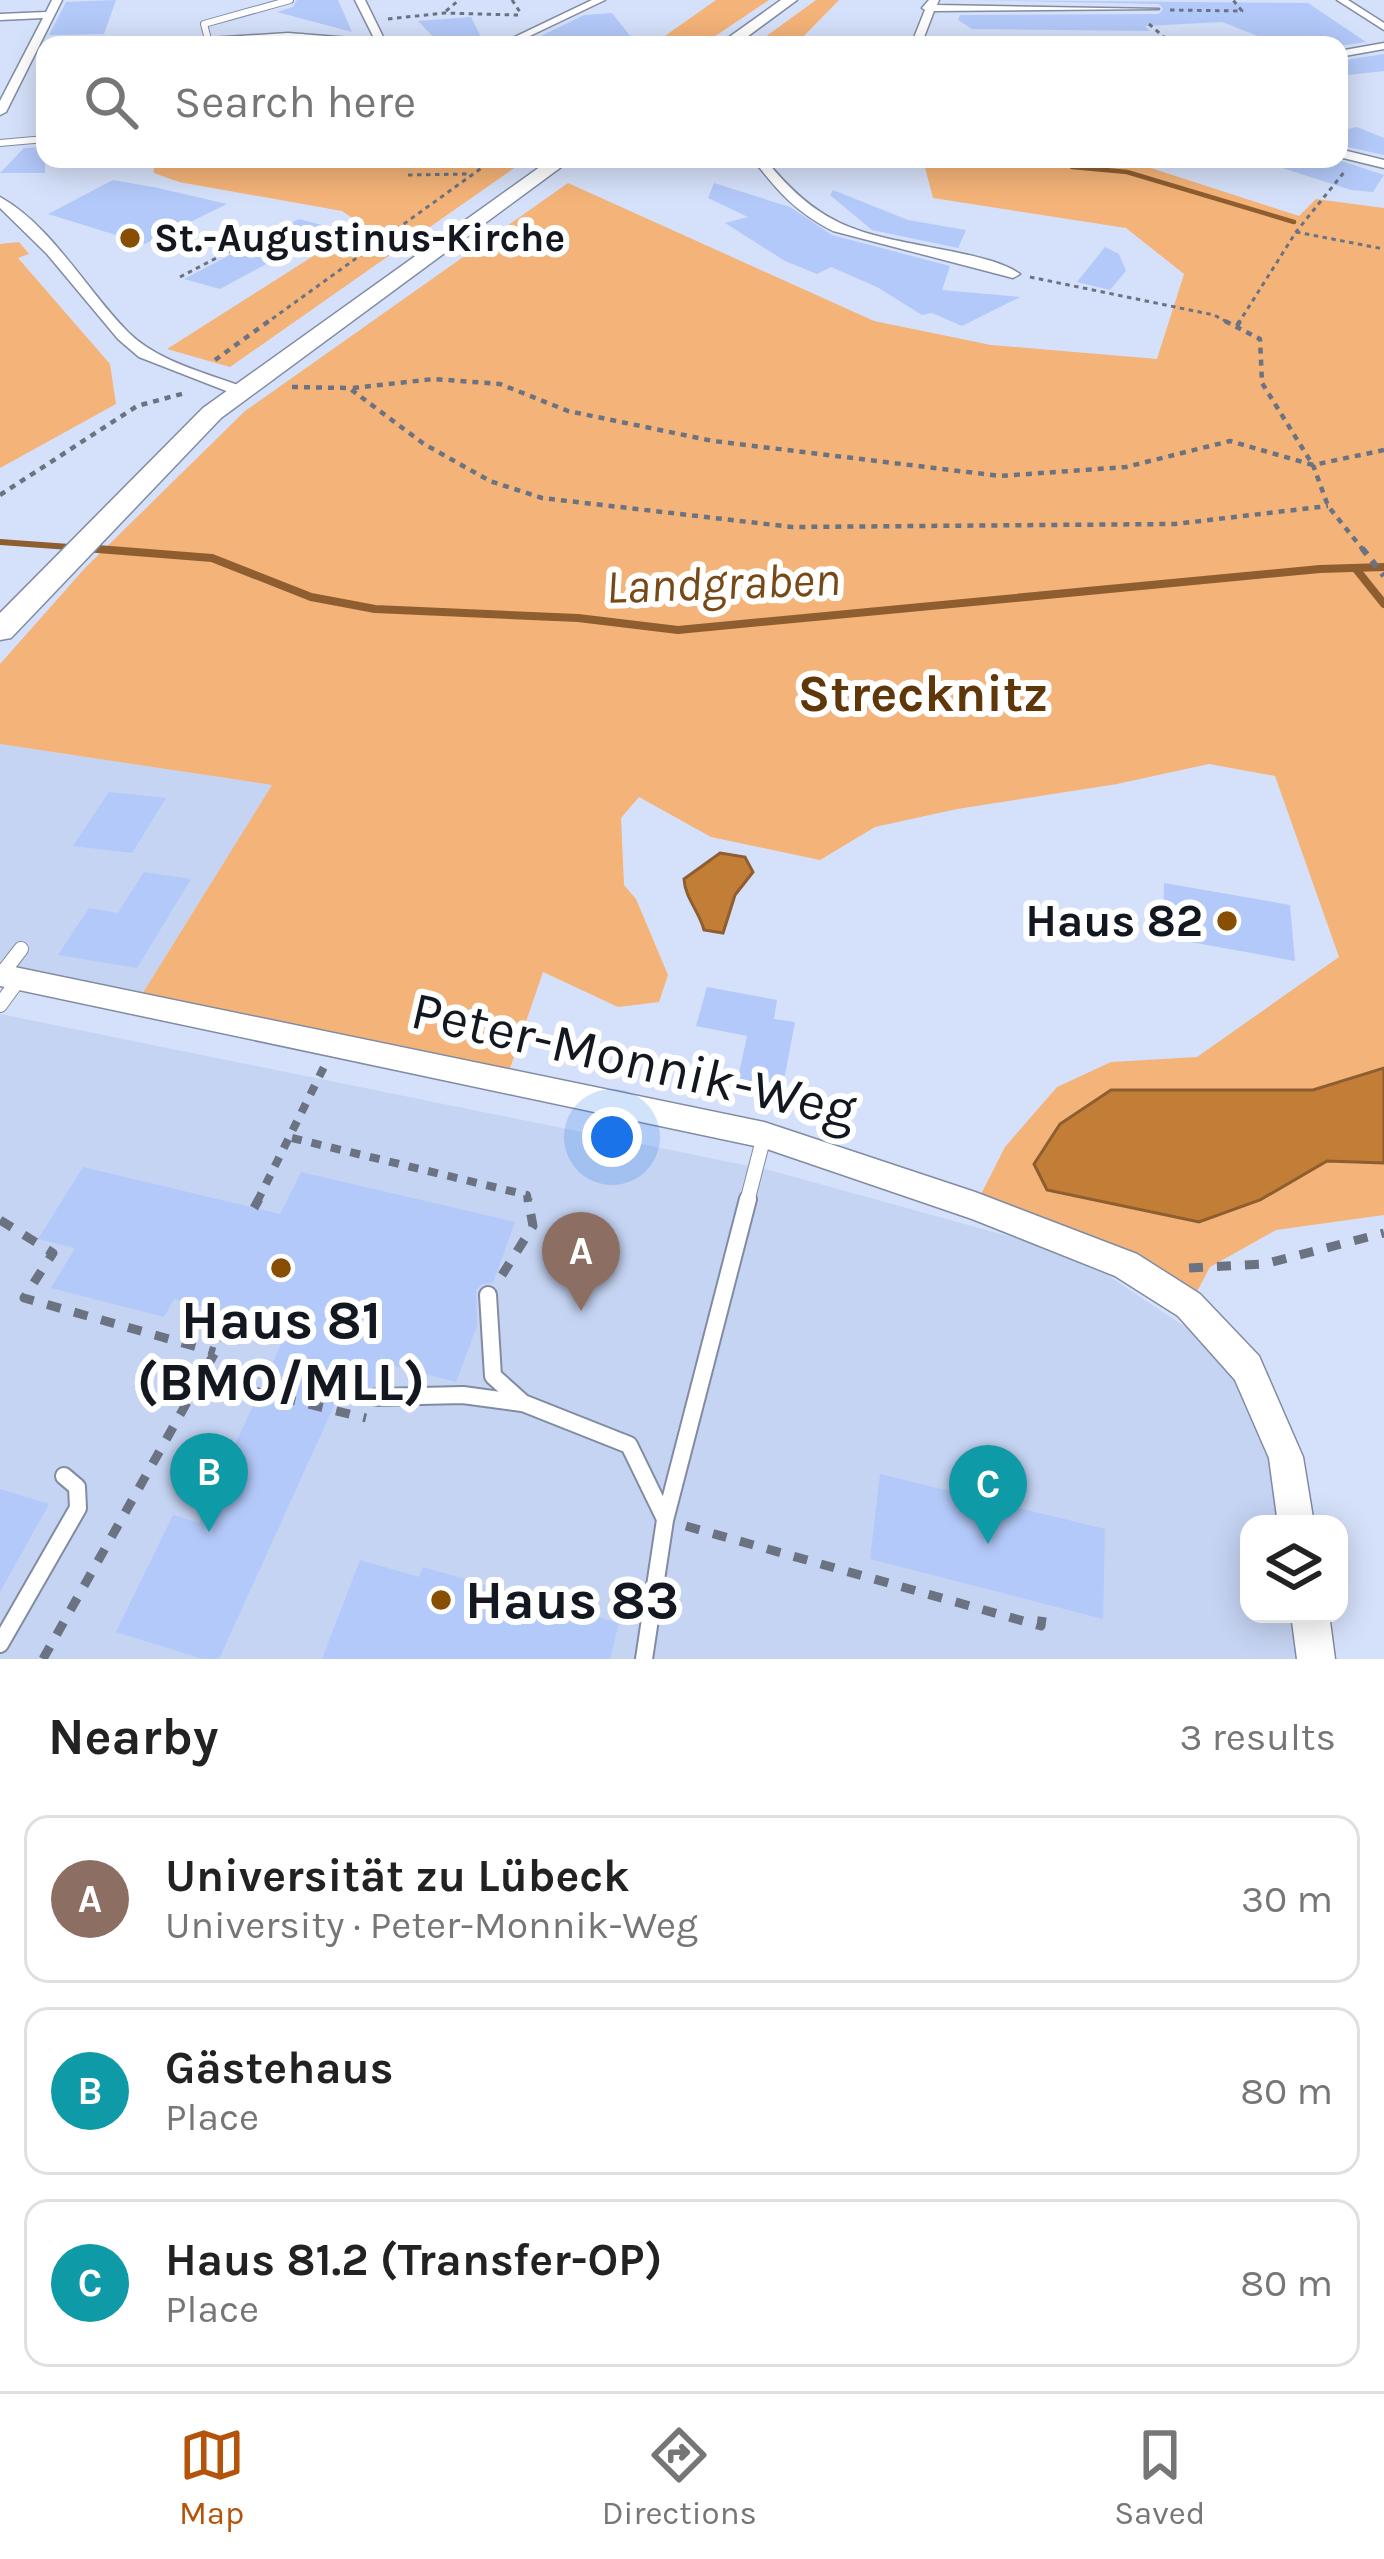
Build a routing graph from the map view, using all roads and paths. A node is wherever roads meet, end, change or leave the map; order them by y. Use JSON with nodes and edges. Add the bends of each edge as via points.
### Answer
{"nodes":[{"id":1,"x":57,"y":0,"type":"edge"},
{"id":2,"x":290,"y":0,"type":"edge"},
{"id":3,"x":360,"y":0,"type":"edge"},
{"id":4,"x":459,"y":0,"type":"edge"},
{"id":5,"x":512,"y":0,"type":"edge"},
{"id":6,"x":600,"y":0,"type":"edge"},
{"id":7,"x":790,"y":0,"type":"edge"},
{"id":8,"x":1233,"y":0,"type":"edge"},
{"id":9,"x":1342,"y":0,"type":"edge"},
{"id":10,"x":930,"y":4,"type":"edge"},
{"id":11,"x":1154,"y":9,"type":"joint"},
{"id":12,"x":444,"y":13,"type":"junction"},
{"id":13,"x":50,"y":14,"type":"junction"},
{"id":14,"x":522,"y":15,"type":"junction"},
{"id":15,"x":0,"y":17,"type":"edge"},
{"id":16,"x":557,"y":20,"type":"junction"},
{"id":17,"x":368,"y":21,"type":"junction"},
{"id":18,"x":1384,"y":27,"type":"edge"},
{"id":19,"x":44,"y":36,"type":"edge"},
{"id":20,"x":207,"y":36,"type":"edge"},
{"id":21,"x":376,"y":36,"type":"edge"},
{"id":22,"x":522,"y":36,"type":"edge"},
{"id":23,"x":739,"y":36,"type":"edge"},
{"id":24,"x":919,"y":36,"type":"edge"},
{"id":25,"x":1384,"y":46,"type":"edge"},
{"id":26,"x":1348,"y":52,"type":"edge"},
{"id":27,"x":36,"y":54,"type":"edge"},
{"id":28,"x":6,"y":89,"type":"edge"},
{"id":29,"x":0,"y":112,"type":"edge"},
{"id":30,"x":36,"y":140,"type":"edge"},
{"id":31,"x":0,"y":143,"type":"edge"},
{"id":32,"x":1348,"y":155,"type":"edge"},
{"id":33,"x":1356,"y":158,"type":"junction"},
{"id":34,"x":1384,"y":164,"type":"edge"},
{"id":35,"x":480,"y":168,"type":"edge"},
{"id":36,"x":551,"y":168,"type":"edge"},
{"id":37,"x":767,"y":168,"type":"edge"},
{"id":38,"x":1348,"y":168,"type":"edge"},
{"id":39,"x":1348,"y":168,"type":"edge"},
{"id":40,"x":472,"y":173,"type":"junction"},
{"id":41,"x":408,"y":175,"type":"dead end"},
{"id":42,"x":0,"y":201,"type":"edge"},
{"id":43,"x":1296,"y":232,"type":"junction"},
{"id":44,"x":251,"y":240,"type":"dead end"},
{"id":45,"x":1384,"y":249,"type":"edge"},
{"id":46,"x":1013,"y":274,"type":"joint"},
{"id":47,"x":180,"y":277,"type":"dead end"},
{"id":48,"x":1238,"y":326,"type":"junction"},
{"id":49,"x":193,"y":375,"type":"junction"},
{"id":50,"x":349,"y":388,"type":"junction"},
{"id":51,"x":240,"y":392,"type":"junction"},
{"id":52,"x":196,"y":393,"type":"dead end"},
{"id":53,"x":1384,"y":450,"type":"edge"},
{"id":54,"x":1313,"y":465,"type":"junction"},
{"id":55,"x":0,"y":495,"type":"edge"},
{"id":56,"x":1328,"y":506,"type":"junction"},
{"id":57,"x":1384,"y":576,"type":"edge"},
{"id":58,"x":0,"y":631,"type":"edge"},
{"id":59,"x":10,"y":969,"type":"edge"},
{"id":60,"x":0,"y":1005,"type":"edge"},
{"id":61,"x":334,"y":1046,"type":"junction"},
{"id":62,"x":764,"y":1135,"type":"junction"},
{"id":63,"x":292,"y":1138,"type":"junction"},
{"id":64,"x":254,"y":1208,"type":"dead end"},
{"id":65,"x":0,"y":1220,"type":"edge"},
{"id":66,"x":1384,"y":1233,"type":"edge"},
{"id":67,"x":1126,"y":1265,"type":"junction"},
{"id":68,"x":488,"y":1295,"type":"joint"},
{"id":69,"x":236,"y":1315,"type":"dead end"},
{"id":70,"x":214,"y":1352,"type":"junction"},
{"id":71,"x":493,"y":1376,"type":"junction"},
{"id":72,"x":200,"y":1378,"type":"junction"},
{"id":73,"x":463,"y":1395,"type":"junction"},
{"id":74,"x":384,"y":1397,"type":"joint"},
{"id":75,"x":523,"y":1403,"type":"junction"},
{"id":76,"x":64,"y":1476,"type":"dead end"},
{"id":77,"x":1295,"y":1515,"type":"edge"},
{"id":78,"x":665,"y":1520,"type":"junction"},
{"id":79,"x":1044,"y":1604,"type":"dead end"},
{"id":80,"x":1311,"y":1623,"type":"edge"},
{"id":81,"x":0,"y":1644,"type":"edge"},
{"id":82,"x":44,"y":1659,"type":"edge"},
{"id":83,"x":644,"y":1659,"type":"edge"},
{"id":84,"x":1316,"y":1659,"type":"edge"}],
"edges":[{"from":1,"to":13,"type":"street"},
{"from":2,"to":20,"type":"lane","via":[[204,24]]},
{"from":3,"to":17,"type":"street"},
{"from":4,"to":12,"type":"path"},
{"from":5,"to":14,"type":"path"},
{"from":6,"to":16,"type":"street"},
{"from":7,"to":23,"type":"main road"},
{"from":8,"to":11,"type":"path","via":[[1242,11]]},
{"from":9,"to":18,"type":"street"},
{"from":10,"to":11,"type":"street"},
{"from":10,"to":24,"type":"street"},
{"from":12,"to":14,"type":"path"},
{"from":12,"to":17,"type":"path"},
{"from":13,"to":15,"type":"street"},
{"from":13,"to":19,"type":"street"},
{"from":14,"to":16,"type":"path"},
{"from":16,"to":22,"type":"street"},
{"from":17,"to":21,"type":"street"},
{"from":25,"to":26,"type":"street"},
{"from":27,"to":28,"type":"street"},
{"from":28,"to":29,"type":"street"},
{"from":30,"to":31,"type":"lane"},
{"from":32,"to":33,"type":"street"},
{"from":33,"to":34,"type":"street"},
{"from":33,"to":39,"type":"path"},
{"from":35,"to":40,"type":"path"},
{"from":36,"to":51,"type":"main road"},
{"from":37,"to":46,"type":"street","via":[[790,198],[832,225]]},
{"from":38,"to":43,"type":"path"},
{"from":40,"to":41,"type":"path"},
{"from":40,"to":49,"type":"path"},
{"from":42,"to":49,"type":"street","via":[[123,336]]},
{"from":43,"to":45,"type":"path"},
{"from":43,"to":48,"type":"path"},
{"from":44,"to":47,"type":"path"},
{"from":46,"to":48,"type":"path","via":[[1149,298]]},
{"from":48,"to":54,"type":"path","via":[[1260,339],[1262,383]]},
{"from":49,"to":51,"type":"street"},
{"from":50,"to":51,"type":"path"},
{"from":50,"to":54,"type":"path","via":[[434,379],[500,384],[568,411],[712,441],[1000,476],[1126,467],[1231,441]]},
{"from":50,"to":56,"type":"path","via":[[424,444],[490,481],[542,498],[792,527],[1175,524]]},
{"from":51,"to":58,"type":"main road"},
{"from":52,"to":55,"type":"path","via":[[137,406]]},
{"from":53,"to":54,"type":"path"},
{"from":54,"to":56,"type":"path"},
{"from":56,"to":57,"type":"path"},
{"from":59,"to":60,"type":"lane"},
{"from":59,"to":61,"type":"street","name":"Peter-Monnik-Weg"},
{"from":61,"to":62,"type":"street","name":"Peter-Monnik-Weg"},
{"from":61,"to":63,"type":"path"},
{"from":62,"to":67,"type":"street","name":"Peter-Monnik-Weg"},
{"from":62,"to":78,"type":"lane"},
{"from":63,"to":64,"type":"path"},
{"from":63,"to":68,"type":"path","via":[[527,1195],[533,1226]]},
{"from":65,"to":70,"type":"path","via":[[53,1253],[24,1298]]},
{"from":66,"to":67,"type":"path","via":[[1233,1270]]},
{"from":67,"to":77,"type":"street","name":"Peter-Monnik-Weg","via":[[1189,1305],[1247,1368],[1286,1456]]},
{"from":68,"to":71,"type":"lane"},
{"from":69,"to":70,"type":"path"},
{"from":70,"to":72,"type":"path"},
{"from":71,"to":73,"type":"lane"},
{"from":71,"to":75,"type":"lane"},
{"from":72,"to":74,"type":"path","via":[[371,1420]]},
{"from":72,"to":82,"type":"path"},
{"from":73,"to":74,"type":"lane"},
{"from":73,"to":75,"type":"lane"},
{"from":75,"to":78,"type":"lane","via":[[629,1445]]},
{"from":76,"to":81,"type":"lane","via":[[77,1487],[78,1508]]},
{"from":78,"to":79,"type":"path","via":[[1041,1626]]},
{"from":78,"to":83,"type":"lane"},
{"from":80,"to":84,"type":"street"}]}
